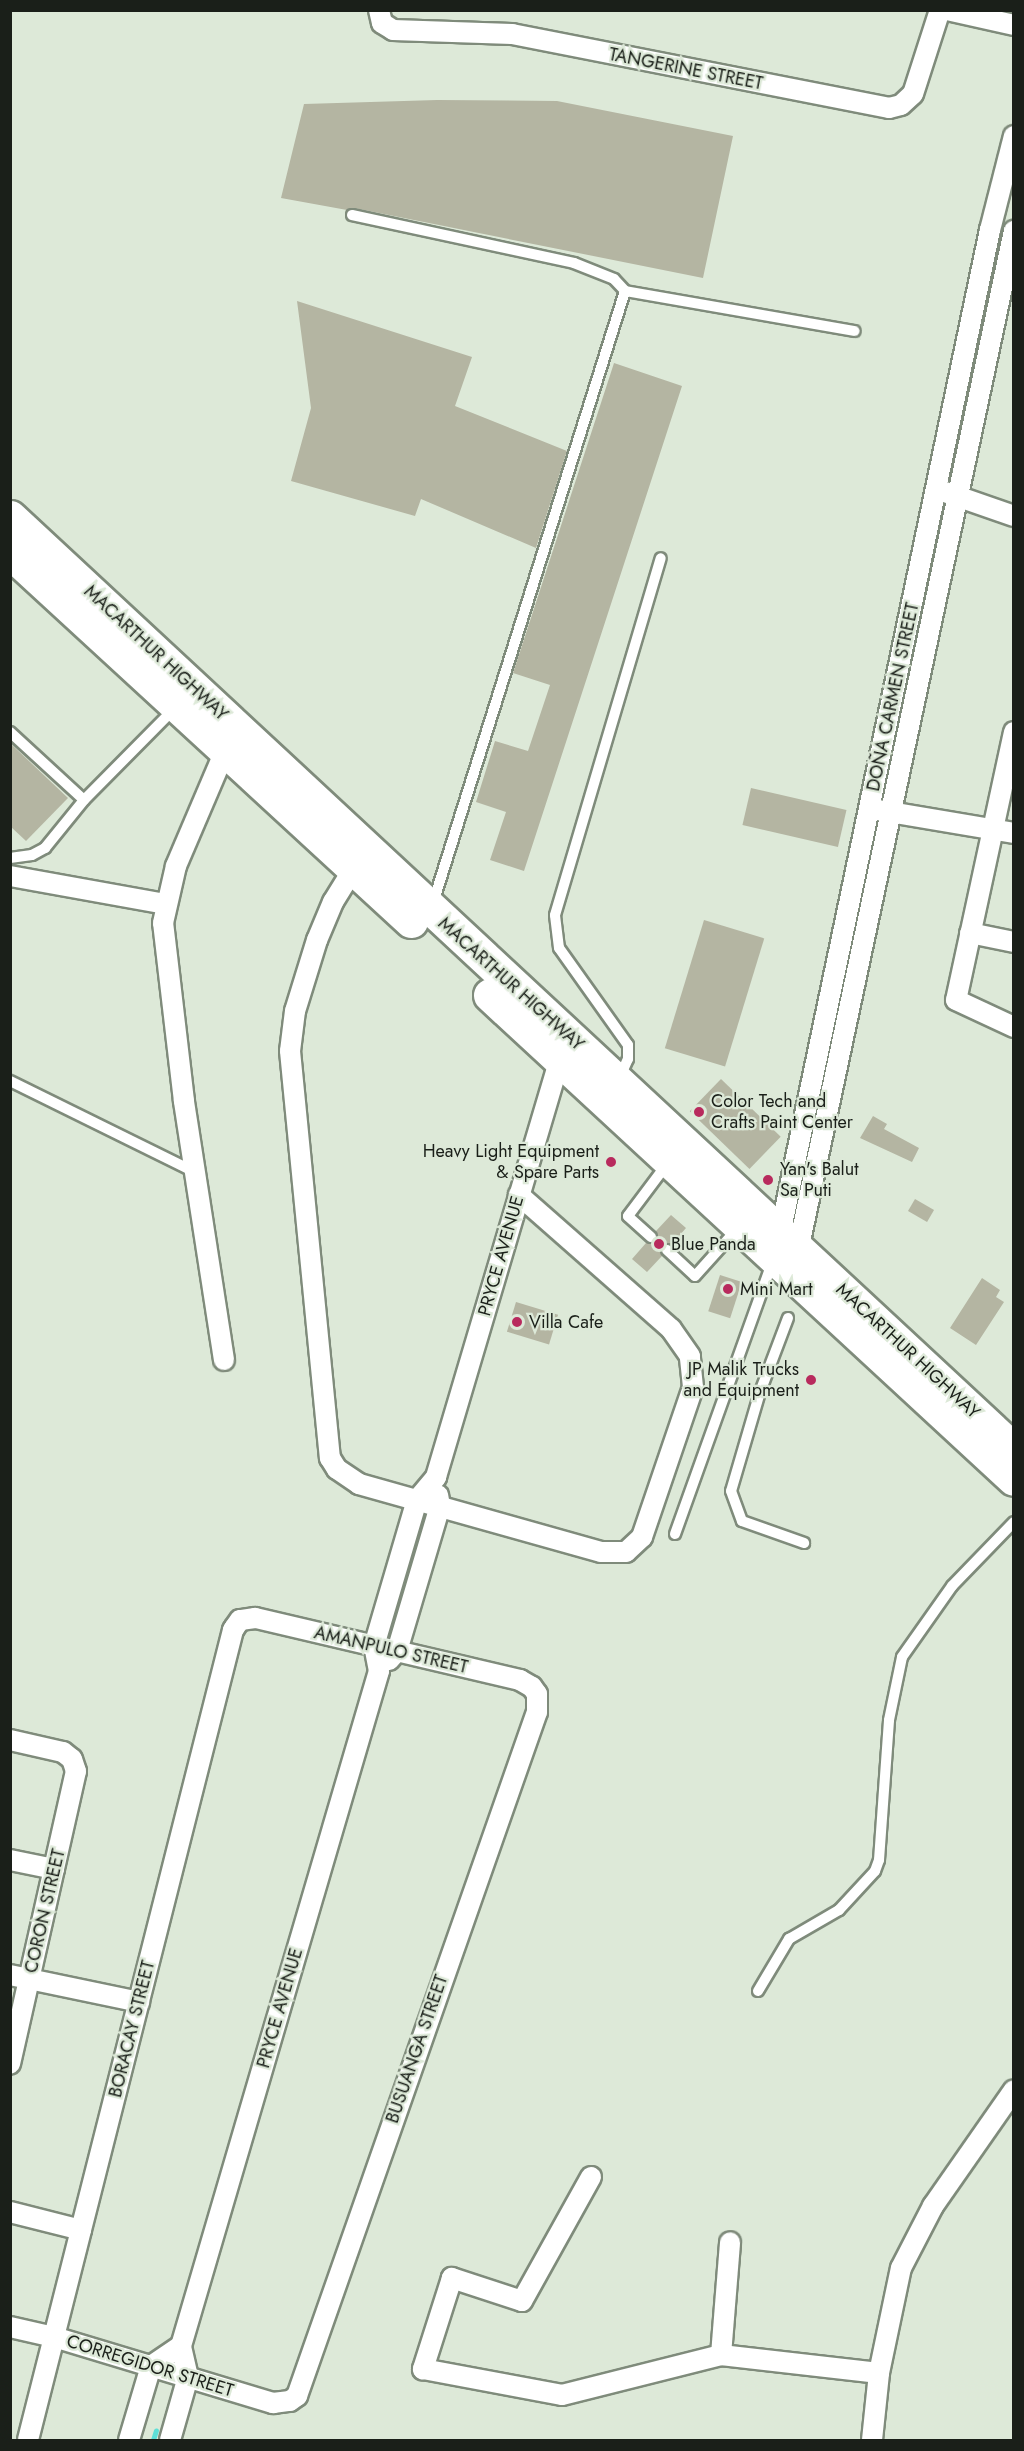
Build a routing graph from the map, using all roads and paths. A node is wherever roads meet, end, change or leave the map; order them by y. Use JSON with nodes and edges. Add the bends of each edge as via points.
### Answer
{"nodes":[{"id":1,"x":379,"y":10,"type":"edge"},
{"id":2,"x":940,"y":10,"type":"edge"},
{"id":3,"x":947,"y":10,"type":"edge"},
{"id":4,"x":1014,"y":25,"type":"edge"},
{"id":5,"x":1014,"y":136,"type":"edge"},
{"id":6,"x":352,"y":215,"type":"dead end"},
{"id":7,"x":990,"y":231,"type":"junction"},
{"id":8,"x":1013,"y":235,"type":"edge"},
{"id":9,"x":625,"y":291,"type":"junction"},
{"id":10,"x":855,"y":331,"type":"dead end"},
{"id":11,"x":936,"y":489,"type":"junction"},
{"id":12,"x":957,"y":497,"type":"junction"},
{"id":13,"x":1014,"y":516,"type":"edge"},
{"id":14,"x":10,"y":517,"type":"edge"},
{"id":15,"x":10,"y":552,"type":"edge"},
{"id":16,"x":661,"y":558,"type":"dead end"},
{"id":17,"x":177,"y":705,"type":"junction"},
{"id":18,"x":10,"y":732,"type":"edge"},
{"id":19,"x":1014,"y":732,"type":"edge"},
{"id":20,"x":226,"y":749,"type":"junction"},
{"id":21,"x":84,"y":800,"type":"junction"},
{"id":22,"x":872,"y":801,"type":"junction"},
{"id":23,"x":892,"y":806,"type":"junction"},
{"id":24,"x":993,"y":828,"type":"junction"},
{"id":25,"x":1014,"y":833,"type":"edge"},
{"id":26,"x":10,"y":858,"type":"edge"},
{"id":27,"x":361,"y":858,"type":"junction"},
{"id":28,"x":10,"y":876,"type":"edge"},
{"id":29,"x":412,"y":902,"type":"junction"},
{"id":30,"x":165,"y":904,"type":"junction"},
{"id":31,"x":970,"y":933,"type":"junction"},
{"id":32,"x":1014,"y":942,"type":"edge"},
{"id":33,"x":1014,"y":1027,"type":"edge"},
{"id":34,"x":564,"y":1049,"type":"junction"},
{"id":35,"x":618,"y":1080,"type":"junction"},
{"id":36,"x":10,"y":1081,"type":"edge"},
{"id":37,"x":669,"y":1161,"type":"junction"},
{"id":38,"x":195,"y":1172,"type":"junction"},
{"id":39,"x":519,"y":1195,"type":"junction"},
{"id":40,"x":739,"y":1227,"type":"junction"},
{"id":41,"x":651,"y":1237,"type":"dead end"},
{"id":42,"x":667,"y":1250,"type":"dead end"},
{"id":43,"x":786,"y":1253,"type":"junction"},
{"id":44,"x":788,"y":1318,"type":"dead end"},
{"id":45,"x":224,"y":1360,"type":"dead end"},
{"id":46,"x":1014,"y":1450,"type":"edge"},
{"id":47,"x":436,"y":1477,"type":"junction"},
{"id":48,"x":1014,"y":1479,"type":"edge"},
{"id":49,"x":417,"y":1500,"type":"junction"},
{"id":50,"x":440,"y":1506,"type":"junction"},
{"id":51,"x":1014,"y":1522,"type":"edge"},
{"id":52,"x":675,"y":1534,"type":"dead end"},
{"id":53,"x":804,"y":1543,"type":"dead end"},
{"id":54,"x":240,"y":1620,"type":"joint"},
{"id":55,"x":374,"y":1646,"type":"junction"},
{"id":56,"x":397,"y":1651,"type":"junction"},
{"id":57,"x":379,"y":1671,"type":"junction"},
{"id":58,"x":537,"y":1694,"type":"joint"},
{"id":59,"x":10,"y":1740,"type":"edge"},
{"id":60,"x":10,"y":1860,"type":"edge"},
{"id":61,"x":54,"y":1869,"type":"junction"},
{"id":62,"x":20,"y":1977,"type":"edge"},
{"id":63,"x":758,"y":1991,"type":"dead end"},
{"id":64,"x":139,"y":2002,"type":"junction"},
{"id":65,"x":10,"y":2064,"type":"edge"},
{"id":66,"x":1014,"y":2090,"type":"edge"},
{"id":67,"x":591,"y":2177,"type":"dead end"},
{"id":68,"x":10,"y":2212,"type":"edge"},
{"id":69,"x":81,"y":2230,"type":"junction"},
{"id":70,"x":730,"y":2242,"type":"dead end"},
{"id":71,"x":10,"y":2327,"type":"edge"},
{"id":72,"x":54,"y":2337,"type":"junction"},
{"id":73,"x":181,"y":2346,"type":"junction"},
{"id":74,"x":721,"y":2355,"type":"junction"},
{"id":75,"x":151,"y":2366,"type":"junction"},
{"id":76,"x":879,"y":2373,"type":"junction"},
{"id":77,"x":188,"y":2377,"type":"junction"},
{"id":78,"x":290,"y":2401,"type":"joint"},
{"id":79,"x":28,"y":2440,"type":"edge"},
{"id":80,"x":129,"y":2440,"type":"edge"},
{"id":81,"x":170,"y":2440,"type":"edge"},
{"id":82,"x":873,"y":2440,"type":"edge"}],
"edges":[{"from":1,"to":2,"type":"street","name":"TANGERINE STREET","via":[[382,23],[393,30],[512,34],[889,108],[902,105],[913,94]]},
{"from":3,"to":4,"type":"street"},
{"from":5,"to":7,"type":"street","name":"DOÑA CARMEN STREET"},
{"from":6,"to":9,"type":"lane","via":[[574,263],[614,279]]},
{"from":7,"to":8,"type":"street"},
{"from":7,"to":11,"type":"street","name":"DOÑA CARMEN STREET"},
{"from":8,"to":12,"type":"street","name":"DOÑA CARMEN STREET"},
{"from":9,"to":10,"type":"lane"},
{"from":9,"to":29,"type":"lane"},
{"from":11,"to":12,"type":"street"},
{"from":11,"to":22,"type":"street","name":"DOÑA CARMEN STREET"},
{"from":12,"to":13,"type":"street"},
{"from":12,"to":23,"type":"street","name":"DOÑA CARMEN STREET"},
{"from":14,"to":27,"type":"highway","name":"MACARTHUR HIGHWAY"},
{"from":15,"to":17,"type":"highway","name":"MACARTHUR HIGHWAY"},
{"from":16,"to":35,"type":"lane","via":[[555,915],[559,948],[628,1045],[628,1059]]},
{"from":17,"to":20,"type":"highway","name":"MACARTHUR HIGHWAY"},
{"from":17,"to":21,"type":"lane"},
{"from":18,"to":21,"type":"lane"},
{"from":19,"to":24,"type":"street"},
{"from":20,"to":27,"type":"highway","name":"MACARTHUR HIGHWAY"},
{"from":20,"to":30,"type":"street","via":[[176,866]]},
{"from":21,"to":26,"type":"lane","via":[[45,848],[32,855]]},
{"from":22,"to":23,"type":"street"},
{"from":22,"to":43,"type":"street","name":"DOÑA CARMEN STREET"},
{"from":23,"to":24,"type":"street","via":[[940,809],[952,819]]},
{"from":23,"to":43,"type":"street","name":"DOÑA CARMEN STREET"},
{"from":24,"to":25,"type":"street"},
{"from":24,"to":31,"type":"street"},
{"from":27,"to":29,"type":"highway","name":"MACARTHUR HIGHWAY"},
{"from":27,"to":49,"type":"street","via":[[317,939],[295,1011],[290,1051],[323,1427],[330,1458],[347,1478]]},
{"from":28,"to":30,"type":"street"},
{"from":29,"to":34,"type":"highway","name":"MACARTHUR HIGHWAY"},
{"from":30,"to":38,"type":"street","via":[[168,976]]},
{"from":31,"to":32,"type":"street"},
{"from":31,"to":33,"type":"street","via":[[956,1000]]},
{"from":34,"to":35,"type":"highway","name":"MACARTHUR HIGHWAY"},
{"from":34,"to":37,"type":"highway","name":"MACARTHUR HIGHWAY"},
{"from":34,"to":39,"type":"street","name":"PRYCE AVENUE"},
{"from":35,"to":43,"type":"highway","name":"MACARTHUR HIGHWAY"},
{"from":36,"to":38,"type":"lane"},
{"from":37,"to":40,"type":"highway","name":"MACARTHUR HIGHWAY"},
{"from":37,"to":41,"type":"lane","via":[[628,1216]]},
{"from":38,"to":45,"type":"street"},
{"from":39,"to":47,"type":"street","name":"PRYCE AVENUE"},
{"from":39,"to":50,"type":"street","via":[[671,1329],[690,1356],[693,1387],[642,1538],[626,1552],[601,1552]]},
{"from":40,"to":42,"type":"lane","via":[[695,1275]]},
{"from":40,"to":43,"type":"highway","name":"MACARTHUR HIGHWAY"},
{"from":43,"to":46,"type":"highway","name":"MACARTHUR HIGHWAY"},
{"from":43,"to":48,"type":"highway","name":"MACARTHUR HIGHWAY"},
{"from":43,"to":52,"type":"lane"},
{"from":44,"to":53,"type":"lane","via":[[760,1392],[731,1491],[742,1521]]},
{"from":47,"to":49,"type":"street","name":"PRYCE AVENUE"},
{"from":47,"to":50,"type":"street","name":"PRYCE AVENUE"},
{"from":49,"to":50,"type":"street"},
{"from":49,"to":55,"type":"street","name":"PRYCE AVENUE"},
{"from":50,"to":56,"type":"street","name":"PRYCE AVENUE"},
{"from":51,"to":63,"type":"lane","via":[[952,1586],[902,1657],[889,1720],[875,1871],[840,1910],[789,1939]]},
{"from":54,"to":55,"type":"street","name":"AMANPULO STREET","via":[[255,1618]]},
{"from":54,"to":64,"type":"street","name":"BORACAY STREET","via":[[233,1630]]},
{"from":55,"to":56,"type":"street","name":"AMANPULO STREET"},
{"from":55,"to":57,"type":"street","name":"PRYCE AVENUE"},
{"from":56,"to":57,"type":"street","name":"PRYCE AVENUE"},
{"from":56,"to":58,"type":"street","name":"AMANPULO STREET","via":[[520,1680]]},
{"from":57,"to":73,"type":"street","name":"PRYCE AVENUE"},
{"from":58,"to":78,"type":"street","name":"BUSUANGA STREET","via":[[537,1712],[302,2387]]},
{"from":59,"to":61,"type":"street","name":"CORON STREET","via":[[63,1752],[72,1759],[76,1782]]},
{"from":60,"to":61,"type":"street"},
{"from":61,"to":62,"type":"street","name":"CORON STREET"},
{"from":62,"to":64,"type":"street"},
{"from":62,"to":65,"type":"street","name":"CORON STREET"},
{"from":64,"to":69,"type":"street","name":"BORACAY STREET"},
{"from":66,"to":76,"type":"street","via":[[913,2241],[891,2306]]},
{"from":67,"to":74,"type":"street","via":[[522,2301],[452,2278],[423,2369],[562,2395]]},
{"from":68,"to":69,"type":"street"},
{"from":69,"to":72,"type":"street","name":"BORACAY STREET"},
{"from":70,"to":74,"type":"street"},
{"from":71,"to":72,"type":"street","name":"CORREGIDOR STREET"},
{"from":72,"to":75,"type":"street","name":"CORREGIDOR STREET"},
{"from":72,"to":79,"type":"street","name":"BORACAY STREET"},
{"from":73,"to":75,"type":"street"},
{"from":73,"to":77,"type":"street","name":"PRYCE AVENUE"},
{"from":74,"to":76,"type":"street"},
{"from":75,"to":77,"type":"street","name":"CORREGIDOR STREET"},
{"from":75,"to":80,"type":"street"},
{"from":76,"to":82,"type":"street"},
{"from":77,"to":78,"type":"street","name":"CORREGIDOR STREET","via":[[273,2403]]},
{"from":77,"to":81,"type":"street","name":"PRYCE AVENUE"}]}
